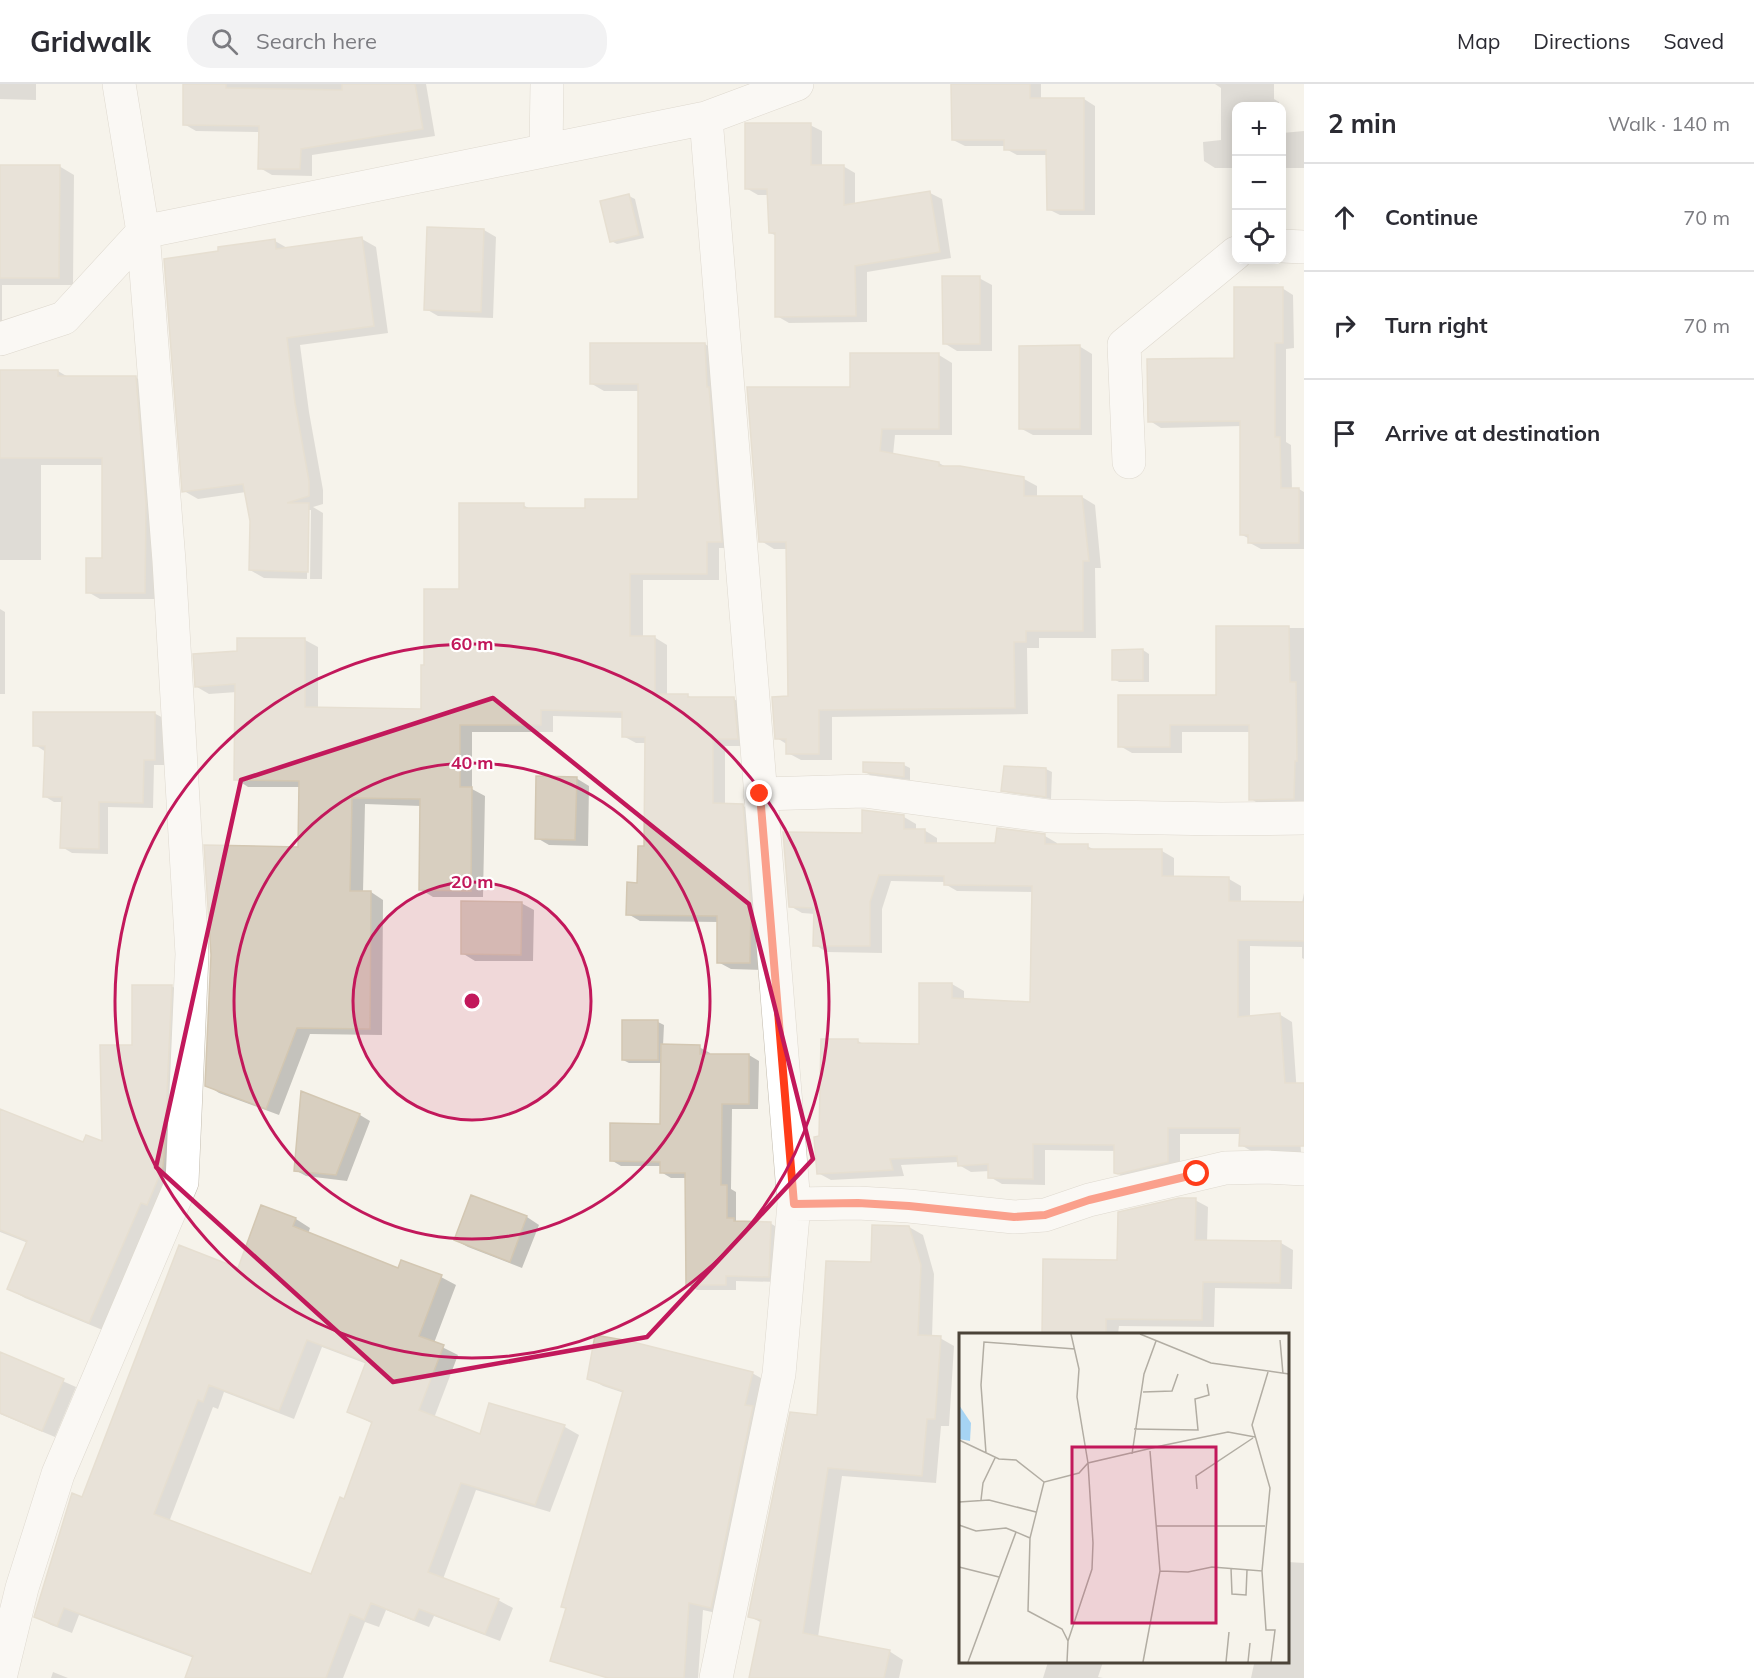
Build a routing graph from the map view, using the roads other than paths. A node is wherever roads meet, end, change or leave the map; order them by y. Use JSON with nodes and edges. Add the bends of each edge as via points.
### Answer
{"nodes":[{"id":1,"x":118,"y":84,"type":"edge"},
{"id":2,"x":547,"y":84,"type":"edge"},
{"id":3,"x":796,"y":84,"type":"edge"},
{"id":4,"x":706,"y":118,"type":"junction"},
{"id":5,"x":546,"y":150,"type":"junction"},
{"id":6,"x":142,"y":232,"type":"junction"},
{"id":7,"x":1286,"y":246,"type":"edge"},
{"id":8,"x":1304,"y":247,"type":"edge"},
{"id":9,"x":1232,"y":256,"type":"edge"},
{"id":10,"x":0,"y":339,"type":"edge"},
{"id":11,"x":1129,"y":462,"type":"dead end"},
{"id":12,"x":760,"y":794,"type":"junction"},
{"id":13,"x":1304,"y":818,"type":"edge"},
{"id":14,"x":1304,"y":1169,"type":"edge"},
{"id":15,"x":794,"y":1204,"type":"junction"},
{"id":16,"x":0,"y":1678,"type":"edge"},
{"id":17,"x":716,"y":1678,"type":"edge"}],
"edges":[{"from":1,"to":6,"type":"street"},
{"from":2,"to":5,"type":"street"},
{"from":3,"to":4,"type":"street"},
{"from":4,"to":5,"type":"street"},
{"from":4,"to":12,"type":"street"},
{"from":5,"to":6,"type":"street"},
{"from":6,"to":10,"type":"street","via":[[64,318]]},
{"from":6,"to":16,"type":"street","via":[[169,561],[192,954],[182,1182],[58,1474],[22,1588]]},
{"from":7,"to":8,"type":"street"},
{"from":9,"to":11,"type":"street","via":[[1124,345]]},
{"from":12,"to":13,"type":"street","via":[[864,791],[1049,816]]},
{"from":12,"to":15,"type":"street"},
{"from":14,"to":15,"type":"street","via":[[1225,1168],[1089,1200],[1045,1215],[1014,1217],[858,1203]]},
{"from":15,"to":17,"type":"street","via":[[779,1374]]}]}
